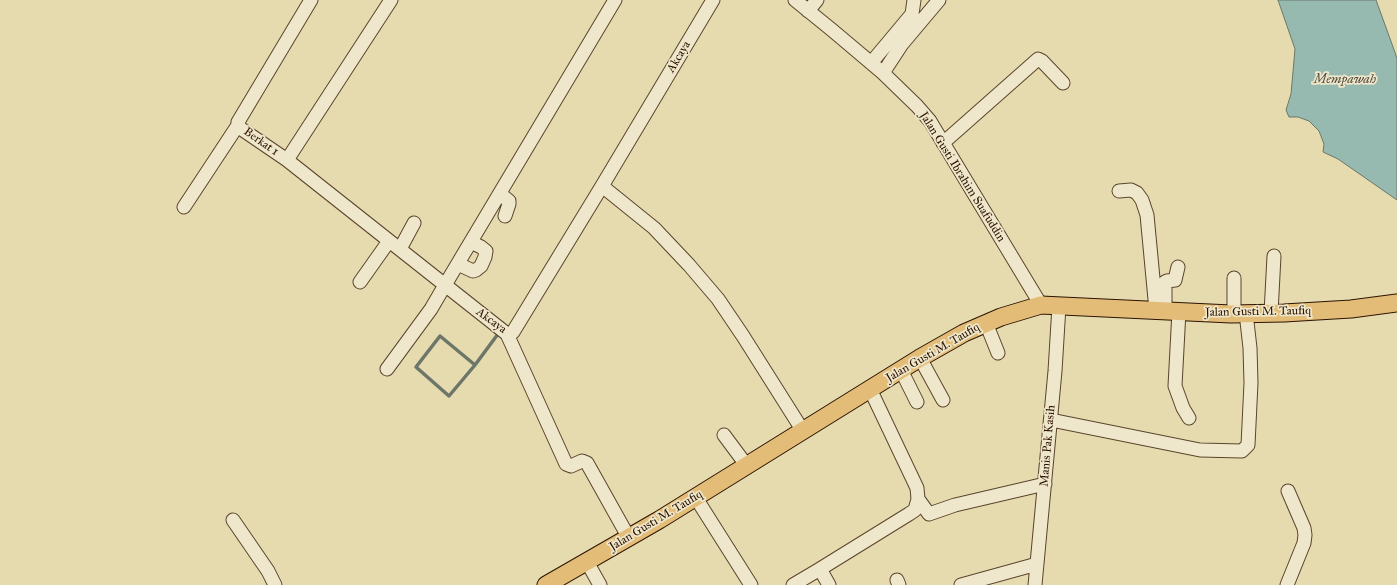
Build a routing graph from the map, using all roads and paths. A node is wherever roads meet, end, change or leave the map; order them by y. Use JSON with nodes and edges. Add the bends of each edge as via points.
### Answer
{"nodes":[{"id":1,"x":311,"y":0,"type":"edge"},
{"id":2,"x":391,"y":0,"type":"edge"},
{"id":3,"x":615,"y":0,"type":"edge"},
{"id":4,"x":713,"y":0,"type":"edge"},
{"id":5,"x":795,"y":0,"type":"edge"},
{"id":6,"x":817,"y":0,"type":"edge"},
{"id":7,"x":914,"y":0,"type":"edge"},
{"id":8,"x":938,"y":0,"type":"edge"},
{"id":9,"x":808,"y":11,"type":"junction"},
{"id":10,"x":871,"y":63,"type":"junction"},
{"id":11,"x":883,"y":73,"type":"junction"},
{"id":12,"x":1063,"y":83,"type":"dead end"},
{"id":13,"x":238,"y":125,"type":"junction"},
{"id":14,"x":943,"y":143,"type":"junction"},
{"id":15,"x":287,"y":160,"type":"junction"},
{"id":16,"x":602,"y":186,"type":"junction"},
{"id":17,"x":1119,"y":191,"type":"dead end"},
{"id":18,"x":500,"y":194,"type":"junction"},
{"id":19,"x":184,"y":207,"type":"dead end"},
{"id":20,"x":505,"y":216,"type":"dead end"},
{"id":21,"x":414,"y":223,"type":"dead end"},
{"id":22,"x":389,"y":241,"type":"junction"},
{"id":23,"x":471,"y":242,"type":"junction"},
{"id":24,"x":400,"y":249,"type":"junction"},
{"id":25,"x":1274,"y":256,"type":"dead end"},
{"id":26,"x":458,"y":264,"type":"junction"},
{"id":27,"x":1178,"y":267,"type":"dead end"},
{"id":28,"x":1234,"y":278,"type":"dead end"},
{"id":29,"x":360,"y":282,"type":"dead end"},
{"id":30,"x":445,"y":285,"type":"junction"},
{"id":31,"x":1397,"y":303,"type":"edge"},
{"id":32,"x":1041,"y":305,"type":"junction"},
{"id":33,"x":1059,"y":306,"type":"junction"},
{"id":34,"x":1167,"y":311,"type":"junction"},
{"id":35,"x":1240,"y":313,"type":"junction"},
{"id":36,"x":1271,"y":313,"type":"junction"},
{"id":37,"x":986,"y":323,"type":"junction"},
{"id":38,"x":507,"y":334,"type":"junction"},
{"id":39,"x":998,"y":353,"type":"dead end"},
{"id":40,"x":920,"y":358,"type":"junction"},
{"id":41,"x":387,"y":369,"type":"dead end"},
{"id":42,"x":901,"y":370,"type":"junction"},
{"id":43,"x":870,"y":389,"type":"junction"},
{"id":44,"x":943,"y":400,"type":"dead end"},
{"id":45,"x":918,"y":402,"type":"dead end"},
{"id":46,"x":1189,"y":418,"type":"dead end"},
{"id":47,"x":1051,"y":420,"type":"junction"},
{"id":48,"x":803,"y":431,"type":"junction"},
{"id":49,"x":724,"y":435,"type":"dead end"},
{"id":50,"x":747,"y":466,"type":"junction"},
{"id":51,"x":1045,"y":484,"type":"junction"},
{"id":52,"x":1288,"y":491,"type":"dead end"},
{"id":53,"x":696,"y":498,"type":"junction"},
{"id":54,"x":918,"y":499,"type":"junction"},
{"id":55,"x":233,"y":520,"type":"dead end"},
{"id":56,"x":629,"y":538,"type":"junction"},
{"id":57,"x":587,"y":562,"type":"junction"},
{"id":58,"x":1037,"y":564,"type":"junction"},
{"id":59,"x":820,"y":569,"type":"junction"},
{"id":60,"x":274,"y":585,"type":"edge"},
{"id":61,"x":546,"y":585,"type":"edge"},
{"id":62,"x":600,"y":585,"type":"edge"},
{"id":63,"x":751,"y":585,"type":"edge"},
{"id":64,"x":793,"y":585,"type":"edge"},
{"id":65,"x":829,"y":585,"type":"edge"},
{"id":66,"x":961,"y":585,"type":"edge"},
{"id":67,"x":1035,"y":585,"type":"edge"},
{"id":68,"x":1287,"y":585,"type":"edge"}],
"edges":[{"from":1,"to":13,"type":"street","name":"Berkat 1"},
{"from":2,"to":15,"type":"street","name":"Berkat 1"},
{"from":3,"to":18,"type":"street"},
{"from":4,"to":16,"type":"street","name":"Akcaya"},
{"from":5,"to":9,"type":"street","name":"Jalan Gusti Ibrahim Suafuddin"},
{"from":6,"to":9,"type":"street"},
{"from":7,"to":10,"type":"street","via":[[912,14]]},
{"from":8,"to":11,"type":"street","via":[[902,44]]},
{"from":9,"to":10,"type":"street","name":"Jalan Gusti Ibrahim Suafuddin"},
{"from":10,"to":11,"type":"street","name":"Jalan Gusti Ibrahim Suafuddin"},
{"from":11,"to":14,"type":"street","name":"Jalan Gusti Ibrahim Suafuddin","via":[[930,121]]},
{"from":12,"to":14,"type":"street","via":[[1038,60]]},
{"from":13,"to":15,"type":"street","name":"Berkat 1"},
{"from":13,"to":19,"type":"street"},
{"from":14,"to":32,"type":"street","name":"Jalan Gusti Ibrahim Suafuddin"},
{"from":15,"to":22,"type":"street","name":"Akcaya"},
{"from":16,"to":38,"type":"street","name":"Akcaya","via":[[513,332]]},
{"from":16,"to":48,"type":"street","via":[[654,228],[718,299]]},
{"from":17,"to":34,"type":"street","via":[[1132,190],[1142,200]]},
{"from":18,"to":20,"type":"street","via":[[510,204]]},
{"from":18,"to":23,"type":"street"},
{"from":21,"to":24,"type":"street"},
{"from":22,"to":24,"type":"street","name":"Akcaya"},
{"from":22,"to":29,"type":"street"},
{"from":23,"to":26,"type":"street"},
{"from":23,"to":26,"type":"street","via":[[486,251],[481,266],[473,271]]},
{"from":24,"to":30,"type":"street","name":"Akcaya"},
{"from":25,"to":36,"type":"street"},
{"from":26,"to":30,"type":"street"},
{"from":27,"to":34,"type":"street","via":[[1175,280],[1165,282]]},
{"from":28,"to":35,"type":"street"},
{"from":30,"to":38,"type":"street","name":"Akcaya"},
{"from":30,"to":41,"type":"street","via":[[428,314]]},
{"from":31,"to":36,"type":"main road","name":"Jalan Gusti M. Taufiq","via":[[1351,309]]},
{"from":32,"to":33,"type":"main road","name":"Jalan Gusti M. Taufiq"},
{"from":32,"to":37,"type":"main road","name":"Jalan Gusti M. Taufiq"},
{"from":33,"to":34,"type":"main road","name":"Jalan Gusti M. Taufiq"},
{"from":33,"to":47,"type":"street","name":"Manis Pak Kasih"},
{"from":34,"to":35,"type":"main road","name":"Jalan Gusti M. Taufiq"},
{"from":34,"to":46,"type":"street","via":[[1175,386]]},
{"from":35,"to":36,"type":"main road","name":"Jalan Gusti M. Taufiq"},
{"from":35,"to":47,"type":"street","via":[[1250,348],[1251,383],[1248,445],[1242,451],[1200,450]]},
{"from":37,"to":39,"type":"street"},
{"from":37,"to":40,"type":"main road","name":"Jalan Gusti M. Taufiq"},
{"from":38,"to":56,"type":"street","via":[[566,464],[572,466],[582,461],[587,463]]},
{"from":40,"to":42,"type":"main road","name":"Jalan Gusti M. Taufiq"},
{"from":40,"to":44,"type":"street"},
{"from":42,"to":43,"type":"main road","name":"Jalan Gusti M. Taufiq"},
{"from":42,"to":45,"type":"street"},
{"from":43,"to":48,"type":"main road","name":"Jalan Gusti M. Taufiq"},
{"from":43,"to":54,"type":"street","via":[[917,488]]},
{"from":47,"to":51,"type":"street","name":"Manis Pak Kasih"},
{"from":48,"to":50,"type":"main road","name":"Jalan Gusti M. Taufiq"},
{"from":49,"to":50,"type":"street"},
{"from":50,"to":53,"type":"main road","name":"Jalan Gusti M. Taufiq"},
{"from":51,"to":54,"type":"street","via":[[955,505],[928,514]]},
{"from":51,"to":58,"type":"street","name":"Manis Pak Kasih"},
{"from":52,"to":68,"type":"street","via":[[1305,535]]},
{"from":53,"to":56,"type":"main road","name":"Jalan Gusti M. Taufiq"},
{"from":53,"to":63,"type":"street"},
{"from":54,"to":59,"type":"street","via":[[915,510],[910,514]]},
{"from":55,"to":60,"type":"street","via":[[268,570]]},
{"from":56,"to":57,"type":"main road","name":"Jalan Gusti M. Taufiq"},
{"from":57,"to":61,"type":"main road","name":"Jalan Gusti M. Taufiq"},
{"from":57,"to":62,"type":"street"},
{"from":58,"to":66,"type":"street"},
{"from":58,"to":67,"type":"street","name":"Manis Pak Kasih"},
{"from":59,"to":64,"type":"street"},
{"from":59,"to":65,"type":"street"}]}
